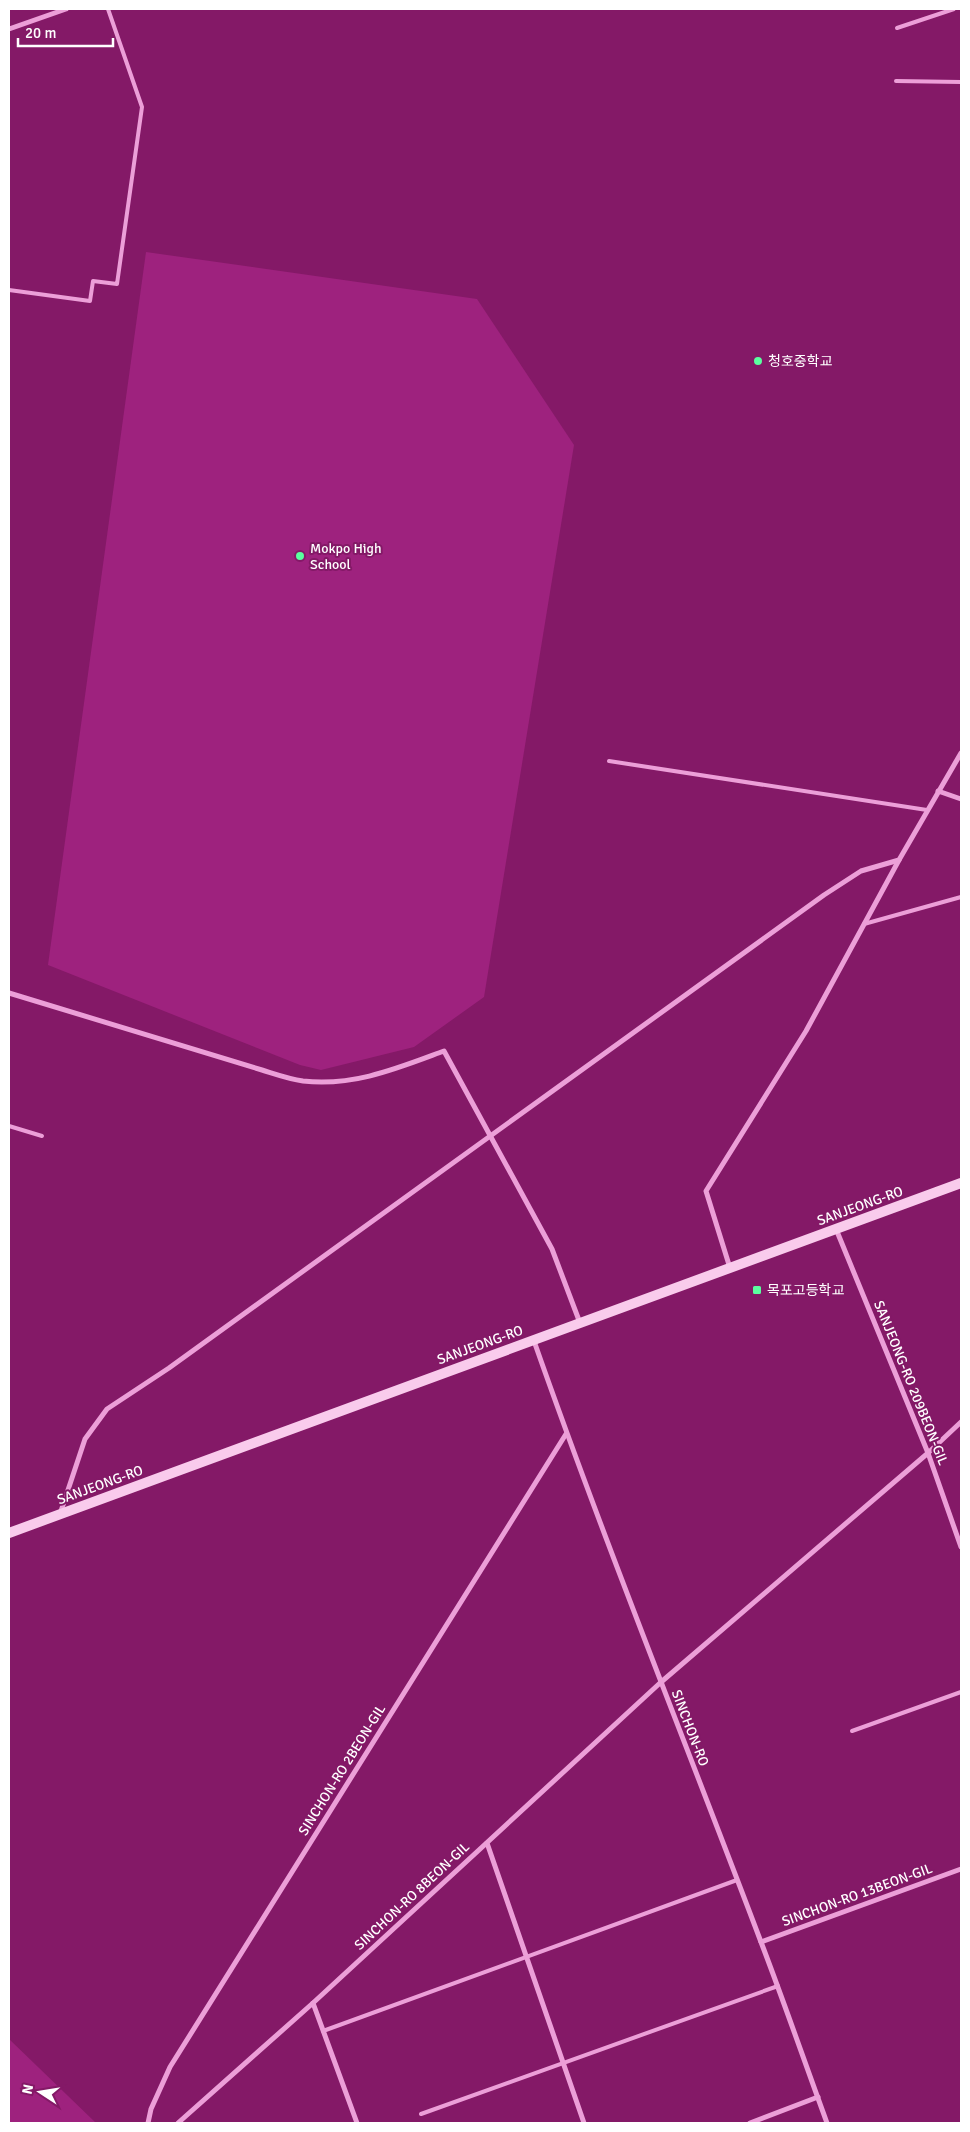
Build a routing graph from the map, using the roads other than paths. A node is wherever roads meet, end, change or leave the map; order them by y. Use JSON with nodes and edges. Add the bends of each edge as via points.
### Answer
{"nodes":[{"id":1,"x":66,"y":9,"type":"edge"},
{"id":2,"x":108,"y":9,"type":"edge"},
{"id":3,"x":954,"y":9,"type":"edge"},
{"id":4,"x":897,"y":28,"type":"dead end"},
{"id":5,"x":9,"y":29,"type":"edge"},
{"id":6,"x":896,"y":81,"type":"dead end"},
{"id":7,"x":961,"y":82,"type":"edge"},
{"id":8,"x":9,"y":290,"type":"edge"},
{"id":9,"x":961,"y":753,"type":"edge"},
{"id":10,"x":608,"y":761,"type":"dead end"},
{"id":11,"x":938,"y":791,"type":"junction"},
{"id":12,"x":961,"y":799,"type":"edge"},
{"id":13,"x":927,"y":810,"type":"junction"},
{"id":14,"x":899,"y":860,"type":"junction"},
{"id":15,"x":961,"y":897,"type":"edge"},
{"id":16,"x":864,"y":924,"type":"junction"},
{"id":17,"x":9,"y":993,"type":"edge"},
{"id":18,"x":9,"y":1126,"type":"edge"},
{"id":19,"x":490,"y":1135,"type":"junction"},
{"id":20,"x":42,"y":1136,"type":"dead end"},
{"id":21,"x":961,"y":1183,"type":"edge"},
{"id":22,"x":836,"y":1229,"type":"junction"},
{"id":23,"x":730,"y":1268,"type":"junction"},
{"id":24,"x":580,"y":1323,"type":"junction"},
{"id":25,"x":534,"y":1341,"type":"junction"},
{"id":26,"x":961,"y":1422,"type":"edge"},
{"id":27,"x":566,"y":1434,"type":"junction"},
{"id":28,"x":928,"y":1453,"type":"junction"},
{"id":29,"x":60,"y":1514,"type":"junction"},
{"id":30,"x":9,"y":1533,"type":"edge"},
{"id":31,"x":961,"y":1547,"type":"edge"},
{"id":32,"x":660,"y":1683,"type":"junction"},
{"id":33,"x":961,"y":1692,"type":"edge"},
{"id":34,"x":852,"y":1731,"type":"dead end"},
{"id":35,"x":487,"y":1843,"type":"junction"},
{"id":36,"x":961,"y":1870,"type":"edge"},
{"id":37,"x":737,"y":1880,"type":"junction"},
{"id":38,"x":761,"y":1942,"type":"junction"},
{"id":39,"x":526,"y":1957,"type":"junction"},
{"id":40,"x":778,"y":1986,"type":"junction"},
{"id":41,"x":313,"y":2003,"type":"junction"},
{"id":42,"x":324,"y":2031,"type":"junction"},
{"id":43,"x":563,"y":2063,"type":"junction"},
{"id":44,"x":818,"y":2097,"type":"junction"},
{"id":45,"x":421,"y":2114,"type":"dead end"},
{"id":46,"x":148,"y":2123,"type":"edge"},
{"id":47,"x":178,"y":2123,"type":"edge"},
{"id":48,"x":357,"y":2123,"type":"edge"},
{"id":49,"x":584,"y":2123,"type":"edge"},
{"id":50,"x":750,"y":2123,"type":"edge"},
{"id":51,"x":827,"y":2123,"type":"edge"}],
"edges":[{"from":1,"to":5,"type":"street"},
{"from":2,"to":8,"type":"lane","via":[[142,108],[117,284],[93,281],[90,301]]},
{"from":3,"to":4,"type":"lane"},
{"from":6,"to":7,"type":"lane"},
{"from":9,"to":11,"type":"street"},
{"from":10,"to":13,"type":"lane"},
{"from":11,"to":12,"type":"street"},
{"from":11,"to":13,"type":"street"},
{"from":13,"to":14,"type":"street"},
{"from":14,"to":16,"type":"street"},
{"from":14,"to":19,"type":"street","via":[[861,871],[824,894]]},
{"from":15,"to":16,"type":"lane"},
{"from":16,"to":23,"type":"street","via":[[806,1031],[706,1191]]},
{"from":17,"to":19,"type":"street","via":[[303,1081],[348,1081],[377,1076],[444,1051]]},
{"from":18,"to":20,"type":"lane"},
{"from":19,"to":24,"type":"street","via":[[552,1249]]},
{"from":19,"to":29,"type":"street","via":[[169,1368],[107,1409],[85,1439]]},
{"from":21,"to":22,"type":"street","name":"SANJEONG-RO"},
{"from":22,"to":23,"type":"street","name":"SANJEONG-RO"},
{"from":22,"to":28,"type":"street","name":"SANJEONG-RO 209BEON-GIL"},
{"from":23,"to":24,"type":"street","name":"SANJEONG-RO"},
{"from":24,"to":25,"type":"street","name":"SANJEONG-RO"},
{"from":25,"to":27,"type":"street","name":"SINCHON-RO"},
{"from":25,"to":29,"type":"street","name":"SANJEONG-RO"},
{"from":26,"to":28,"type":"street","name":"SINCHON-RO 8BEON-GIL"},
{"from":27,"to":32,"type":"street","name":"SINCHON-RO"},
{"from":27,"to":46,"type":"street","name":"SINCHON-RO 2BEON-GIL","via":[[170,2067],[151,2108]]},
{"from":28,"to":31,"type":"street","name":"SANJEONG-RO 209BEON-GIL"},
{"from":28,"to":32,"type":"street","name":"SINCHON-RO 8BEON-GIL"},
{"from":29,"to":30,"type":"street","name":"SANJEONG-RO"},
{"from":32,"to":35,"type":"street","name":"SINCHON-RO 8BEON-GIL"},
{"from":32,"to":37,"type":"street","name":"SINCHON-RO"},
{"from":33,"to":34,"type":"lane"},
{"from":35,"to":39,"type":"street"},
{"from":35,"to":41,"type":"street","name":"SINCHON-RO 8BEON-GIL"},
{"from":36,"to":38,"type":"street","name":"SINCHON-RO 13BEON-GIL"},
{"from":37,"to":38,"type":"street","name":"SINCHON-RO"},
{"from":37,"to":39,"type":"lane"},
{"from":38,"to":40,"type":"street","name":"SINCHON-RO"},
{"from":39,"to":42,"type":"lane"},
{"from":39,"to":43,"type":"street"},
{"from":40,"to":43,"type":"lane"},
{"from":40,"to":44,"type":"street","name":"SINCHON-RO"},
{"from":41,"to":42,"type":"street"},
{"from":41,"to":47,"type":"street","name":"SINCHON-RO 8BEON-GIL"},
{"from":42,"to":48,"type":"street"},
{"from":43,"to":45,"type":"lane"},
{"from":43,"to":49,"type":"street"},
{"from":44,"to":50,"type":"street"},
{"from":44,"to":51,"type":"street","name":"SINCHON-RO"}]}
